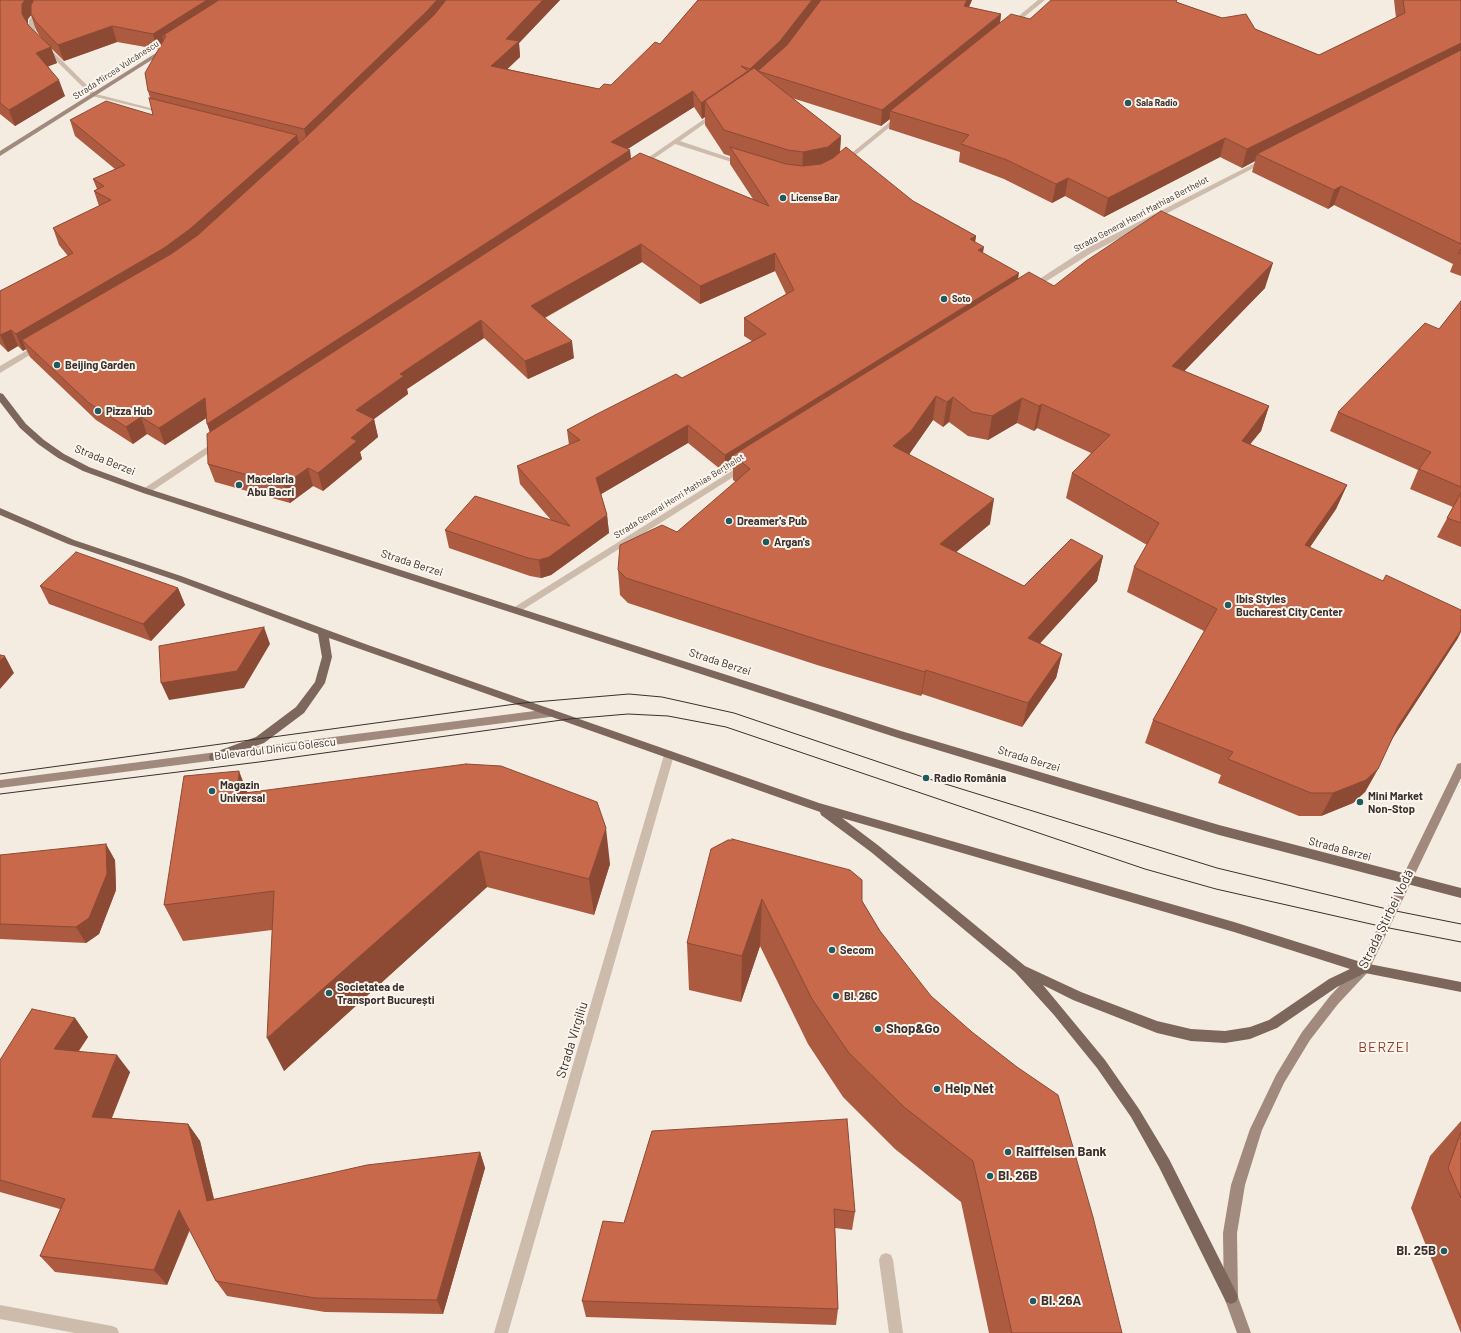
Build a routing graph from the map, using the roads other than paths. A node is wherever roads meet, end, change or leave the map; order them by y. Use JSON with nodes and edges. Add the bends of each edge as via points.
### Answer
{"nodes":[{"id":1,"x":50,"y":0,"type":"edge"},
{"id":2,"x":1042,"y":0,"type":"edge"},
{"id":3,"x":1005,"y":30,"type":"edge"},
{"id":4,"x":174,"y":43,"type":"edge"},
{"id":5,"x":94,"y":95,"type":"junction"},
{"id":6,"x":725,"y":107,"type":"edge"},
{"id":7,"x":906,"y":111,"type":"edge"},
{"id":8,"x":171,"y":114,"type":"edge"},
{"id":9,"x":675,"y":142,"type":"junction"},
{"id":10,"x":0,"y":154,"type":"edge"},
{"id":11,"x":1272,"y":157,"type":"edge"},
{"id":12,"x":749,"y":166,"type":"edge"},
{"id":13,"x":837,"y":168,"type":"edge"},
{"id":14,"x":634,"y":170,"type":"edge"},
{"id":15,"x":1023,"y":292,"type":"edge"},
{"id":16,"x":44,"y":344,"type":"edge"},
{"id":17,"x":0,"y":370,"type":"edge"},
{"id":18,"x":0,"y":396,"type":"edge"},
{"id":19,"x":229,"y":435,"type":"edge"},
{"id":20,"x":752,"y":462,"type":"edge"},
{"id":21,"x":146,"y":491,"type":"junction"},
{"id":22,"x":0,"y":510,"type":"edge"},
{"id":23,"x":516,"y":610,"type":"junction"},
{"id":24,"x":323,"y":632,"type":"junction"},
{"id":25,"x":550,"y":713,"type":"junction"},
{"id":26,"x":670,"y":755,"type":"junction"},
{"id":27,"x":214,"y":757,"type":"junction"},
{"id":28,"x":1461,"y":767,"type":"edge"},
{"id":29,"x":0,"y":784,"type":"edge"},
{"id":30,"x":818,"y":807,"type":"junction"},
{"id":31,"x":1405,"y":880,"type":"junction"},
{"id":32,"x":1461,"y":893,"type":"edge"},
{"id":33,"x":1019,"y":968,"type":"junction"},
{"id":34,"x":1364,"y":968,"type":"junction"},
{"id":35,"x":1461,"y":987,"type":"edge"},
{"id":36,"x":886,"y":1260,"type":"dead end"},
{"id":37,"x":1232,"y":1297,"type":"junction"},
{"id":38,"x":0,"y":1312,"type":"edge"},
{"id":39,"x":112,"y":1333,"type":"edge"},
{"id":40,"x":501,"y":1333,"type":"edge"},
{"id":41,"x":896,"y":1333,"type":"edge"},
{"id":42,"x":1244,"y":1333,"type":"edge"}],
"edges":[{"from":1,"to":5,"type":"street","via":[[32,20],[32,30],[38,40]]},
{"from":2,"to":3,"type":"street"},
{"from":4,"to":5,"type":"main road","name":"Strada Mircea Vulcănescu"},
{"from":5,"to":8,"type":"street"},
{"from":5,"to":10,"type":"main road","name":"Strada Mircea Vulcănescu"},
{"from":6,"to":9,"type":"street"},
{"from":7,"to":13,"type":"street"},
{"from":9,"to":12,"type":"street"},
{"from":9,"to":14,"type":"street"},
{"from":11,"to":15,"type":"street","name":"Strada General Henri Mathias Berthelot","via":[[1090,250]]},
{"from":16,"to":17,"type":"street"},
{"from":18,"to":21,"type":"main road","name":"Strada Berzei","via":[[24,426],[61,456],[86,469]]},
{"from":19,"to":21,"type":"street"},
{"from":20,"to":23,"type":"street","name":"Strada General Henri Mathias Berthelot"},
{"from":21,"to":23,"type":"main road","name":"Strada Berzei"},
{"from":22,"to":24,"type":"main road","via":[[72,542]]},
{"from":23,"to":31,"type":"main road","name":"Strada Berzei","via":[[901,735],[1219,830]]},
{"from":24,"to":25,"type":"main road"},
{"from":24,"to":27,"type":"main road","via":[[327,657],[320,683],[300,710],[260,740]]},
{"from":25,"to":26,"type":"main road"},
{"from":25,"to":27,"type":"main road","name":"Bulevardul Dinicu Golescu"},
{"from":26,"to":30,"type":"main road"},
{"from":26,"to":40,"type":"street","name":"Strada Virgiliu"},
{"from":27,"to":29,"type":"main road","name":"Bulevardul Dinicu Golescu"},
{"from":28,"to":31,"type":"main road","name":"Strada Știrbei Vodă"},
{"from":30,"to":33,"type":"main road","via":[[875,849]]},
{"from":30,"to":34,"type":"main road","via":[[1234,927]]},
{"from":31,"to":32,"type":"main road","name":"Strada Berzei"},
{"from":31,"to":34,"type":"main road","name":"Strada Știrbei Vodă"},
{"from":33,"to":34,"type":"main road","via":[[1077,996],[1157,1027],[1191,1035],[1225,1037],[1250,1033],[1274,1024],[1333,983]]},
{"from":33,"to":37,"type":"main road","via":[[1072,1027],[1135,1113],[1164,1163]]},
{"from":34,"to":35,"type":"main road"},
{"from":34,"to":37,"type":"main road","name":"Strada Știrbei Vodă","via":[[1334,1000],[1306,1036],[1280,1079],[1256,1129],[1238,1184],[1230,1233]]},
{"from":36,"to":41,"type":"street"},
{"from":37,"to":42,"type":"main road","name":"Strada Știrbei Vodă"},
{"from":38,"to":39,"type":"street"}]}
